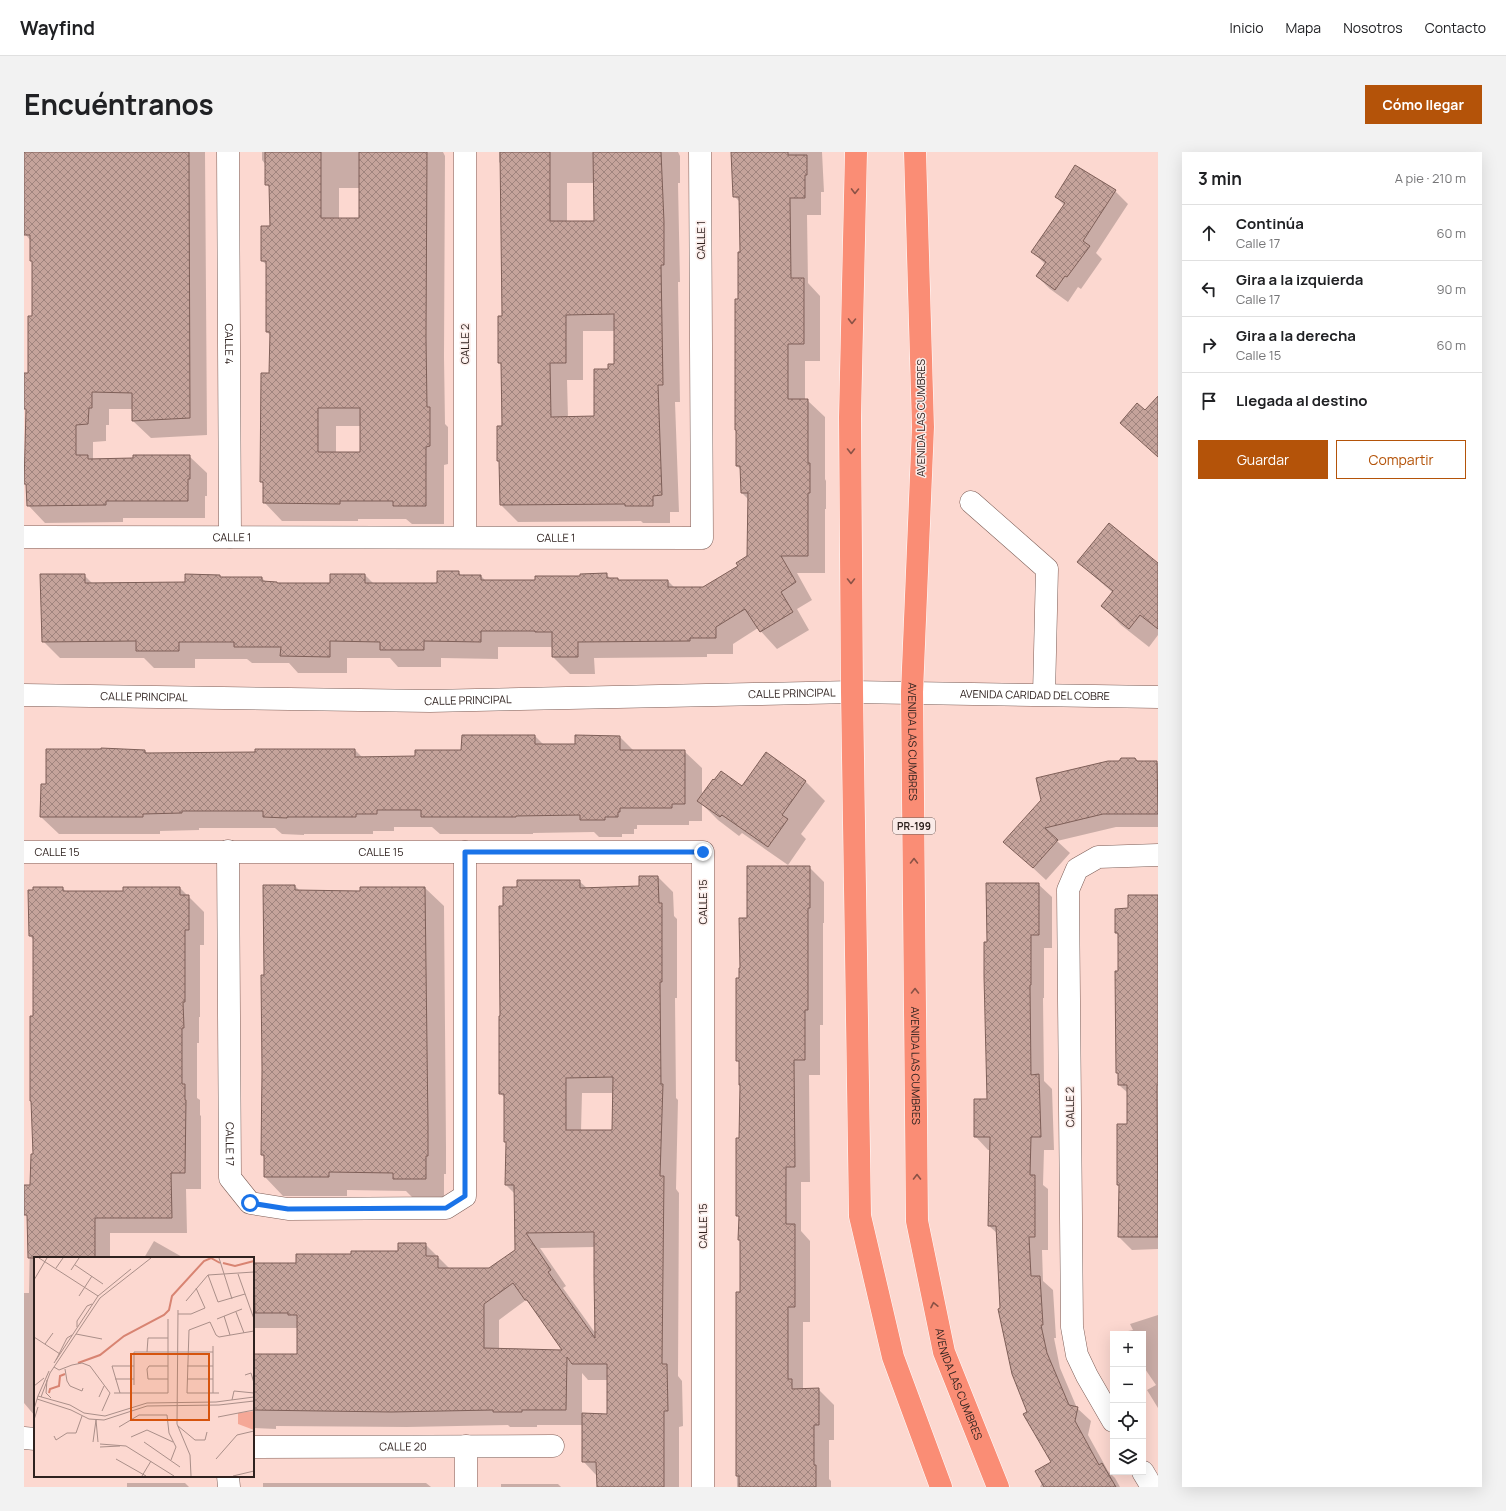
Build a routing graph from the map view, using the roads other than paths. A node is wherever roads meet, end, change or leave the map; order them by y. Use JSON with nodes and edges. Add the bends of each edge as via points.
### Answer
{"nodes":[{"id":1,"x":228,"y":152,"type":"edge"},
{"id":2,"x":465,"y":152,"type":"edge"},
{"id":3,"x":700,"y":152,"type":"edge"},
{"id":4,"x":856,"y":152,"type":"edge"},
{"id":5,"x":915,"y":152,"type":"edge"},
{"id":6,"x":971,"y":502,"type":"dead end"},
{"id":7,"x":24,"y":536,"type":"edge"},
{"id":8,"x":230,"y":536,"type":"junction"},
{"id":9,"x":465,"y":536,"type":"junction"},
{"id":10,"x":852,"y":692,"type":"junction"},
{"id":11,"x":912,"y":692,"type":"junction"},
{"id":12,"x":1044,"y":694,"type":"junction"},
{"id":13,"x":24,"y":695,"type":"edge"},
{"id":14,"x":1158,"y":697,"type":"edge"},
{"id":15,"x":228,"y":851,"type":"junction"},
{"id":16,"x":24,"y":852,"type":"edge"},
{"id":17,"x":465,"y":852,"type":"junction"},
{"id":18,"x":1158,"y":855,"type":"edge"},
{"id":19,"x":1110,"y":1416,"type":"edge"},
{"id":20,"x":24,"y":1438,"type":"edge"},
{"id":21,"x":34,"y":1439,"type":"edge"},
{"id":22,"x":466,"y":1446,"type":"junction"},
{"id":23,"x":553,"y":1446,"type":"dead end"},
{"id":24,"x":254,"y":1447,"type":"edge"},
{"id":25,"x":1145,"y":1475,"type":"edge"},
{"id":26,"x":228,"y":1477,"type":"edge"},
{"id":27,"x":229,"y":1487,"type":"edge"},
{"id":28,"x":466,"y":1487,"type":"edge"},
{"id":29,"x":703,"y":1487,"type":"edge"},
{"id":30,"x":941,"y":1487,"type":"edge"},
{"id":31,"x":998,"y":1487,"type":"edge"},
{"id":32,"x":1152,"y":1487,"type":"edge"}],
"edges":[{"from":1,"to":8,"type":"street","name":"CALLE 4"},
{"from":2,"to":9,"type":"street","name":"CALLE 2"},
{"from":3,"to":9,"type":"street","name":"CALLE 1","via":[[702,538]]},
{"from":4,"to":10,"type":"highway","one_way":true,"via":[[850,417]]},
{"from":5,"to":11,"type":"highway","name":"AVENIDA LAS CUMBRES","number":"PR-199","via":[[923,427]]},
{"from":6,"to":12,"type":"street","via":[[1047,569]]},
{"from":7,"to":8,"type":"street","name":"CALLE 1"},
{"from":8,"to":9,"type":"street","name":"CALLE 1"},
{"from":10,"to":11,"type":"street","name":"CALLE PRINCIPAL"},
{"from":10,"to":13,"type":"street","name":"CALLE PRINCIPAL","via":[[430,701]]},
{"from":10,"to":30,"type":"highway","via":[[860,1216],[893,1357]]},
{"from":11,"to":12,"type":"street","name":"AVENIDA CARIDAD DEL COBRE"},
{"from":31,"to":11,"type":"highway","name":"AVENIDA LAS CUMBRES","number":"PR-199","one_way":true,"via":[[944,1352],[917,1221]]},
{"from":12,"to":14,"type":"street","name":"AVENIDA CARIDAD DEL COBRE"},
{"from":15,"to":16,"type":"street","name":"CALLE 15"},
{"from":15,"to":17,"type":"street","name":"CALLE 15"},
{"from":15,"to":17,"type":"street","name":"CALLE 17","via":[[230,1178],[250,1203],[288,1209],[446,1208],[465,1196]]},
{"from":17,"to":29,"type":"street","name":"CALLE 15","via":[[703,852]]},
{"from":18,"to":19,"type":"street","name":"CALLE 2","via":[[1098,857],[1077,870],[1068,890],[1072,1327],[1077,1355]]},
{"from":20,"to":21,"type":"street"},
{"from":22,"to":23,"type":"street","name":"CALLE 20"},
{"from":22,"to":24,"type":"street","name":"CALLE 20"},
{"from":22,"to":28,"type":"street"},
{"from":25,"to":32,"type":"street"},
{"from":26,"to":27,"type":"street"}]}
